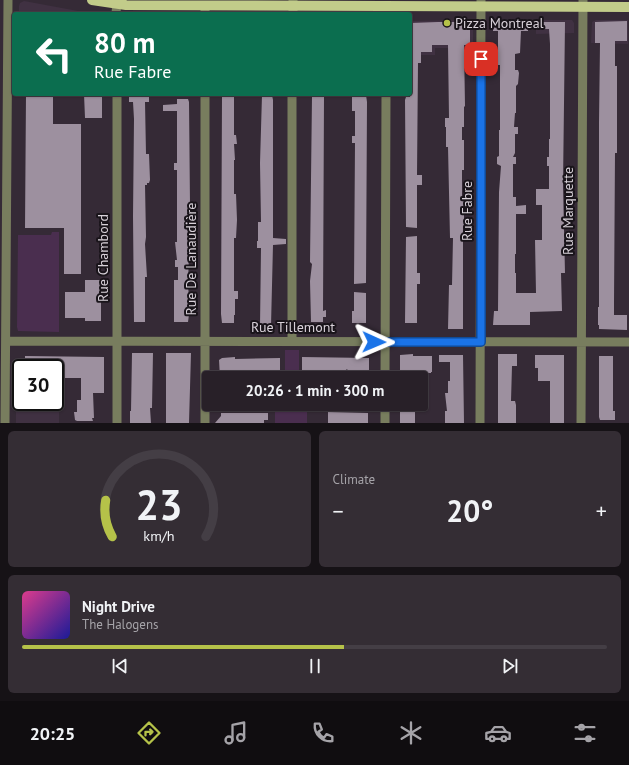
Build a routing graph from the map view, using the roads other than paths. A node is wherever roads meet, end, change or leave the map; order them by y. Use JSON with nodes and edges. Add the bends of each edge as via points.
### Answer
{"nodes":[{"id":1,"x":8,"y":0,"type":"edge"},
{"id":2,"x":92,"y":0,"type":"edge"},
{"id":3,"x":481,"y":3,"type":"edge"},
{"id":4,"x":583,"y":4,"type":"edge"},
{"id":5,"x":117,"y":6,"type":"edge"},
{"id":6,"x":293,"y":7,"type":"edge"},
{"id":7,"x":629,"y":7,"type":"edge"},
{"id":8,"x":205,"y":10,"type":"edge"},
{"id":9,"x":387,"y":10,"type":"edge"},
{"id":10,"x":118,"y":96,"type":"edge"},
{"id":11,"x":205,"y":96,"type":"edge"},
{"id":12,"x":292,"y":96,"type":"edge"},
{"id":13,"x":386,"y":96,"type":"edge"},
{"id":14,"x":6,"y":341,"type":"junction"},
{"id":15,"x":117,"y":341,"type":"junction"},
{"id":16,"x":206,"y":341,"type":"junction"},
{"id":17,"x":292,"y":341,"type":"junction"},
{"id":18,"x":385,"y":342,"type":"junction"},
{"id":19,"x":481,"y":342,"type":"junction"},
{"id":20,"x":629,"y":342,"type":"edge"},
{"id":21,"x":582,"y":343,"type":"junction"},
{"id":22,"x":385,"y":371,"type":"edge"},
{"id":23,"x":385,"y":411,"type":"edge"},
{"id":24,"x":5,"y":423,"type":"edge"},
{"id":25,"x":117,"y":423,"type":"edge"},
{"id":26,"x":206,"y":423,"type":"edge"},
{"id":27,"x":385,"y":423,"type":"edge"},
{"id":28,"x":480,"y":423,"type":"edge"},
{"id":29,"x":581,"y":423,"type":"edge"}],
"edges":[{"from":1,"to":14,"type":"street"},
{"from":2,"to":5,"type":"main road"},
{"from":3,"to":4,"type":"main road"},
{"from":3,"to":9,"type":"main road"},
{"from":3,"to":19,"type":"street","name":"Rue Fabre"},
{"from":4,"to":7,"type":"main road"},
{"from":4,"to":21,"type":"street","name":"Rue Marquette"},
{"from":5,"to":8,"type":"main road"},
{"from":6,"to":8,"type":"main road"},
{"from":6,"to":9,"type":"main road"},
{"from":10,"to":15,"type":"street","name":"Rue Chambord"},
{"from":11,"to":16,"type":"street","name":"Rue De Lanaudière"},
{"from":12,"to":17,"type":"street"},
{"from":13,"to":18,"type":"street"},
{"from":14,"to":15,"type":"street","name":"Rue Tillemont"},
{"from":14,"to":24,"type":"street"},
{"from":15,"to":16,"type":"street","name":"Rue Tillemont"},
{"from":15,"to":25,"type":"street","name":"Rue Chambord"},
{"from":16,"to":17,"type":"street","name":"Rue Tillemont"},
{"from":16,"to":26,"type":"street","name":"Rue De Lanaudière"},
{"from":17,"to":18,"type":"street","name":"Rue Tillemont"},
{"from":18,"to":19,"type":"street","name":"Rue Tillemont"},
{"from":18,"to":22,"type":"street"},
{"from":19,"to":21,"type":"street","name":"Rue Tillemont"},
{"from":19,"to":28,"type":"street","name":"Rue Fabre"},
{"from":20,"to":21,"type":"street","name":"Rue Tillemont"},
{"from":21,"to":29,"type":"street","name":"Rue Marquette"},
{"from":23,"to":27,"type":"street"}]}
